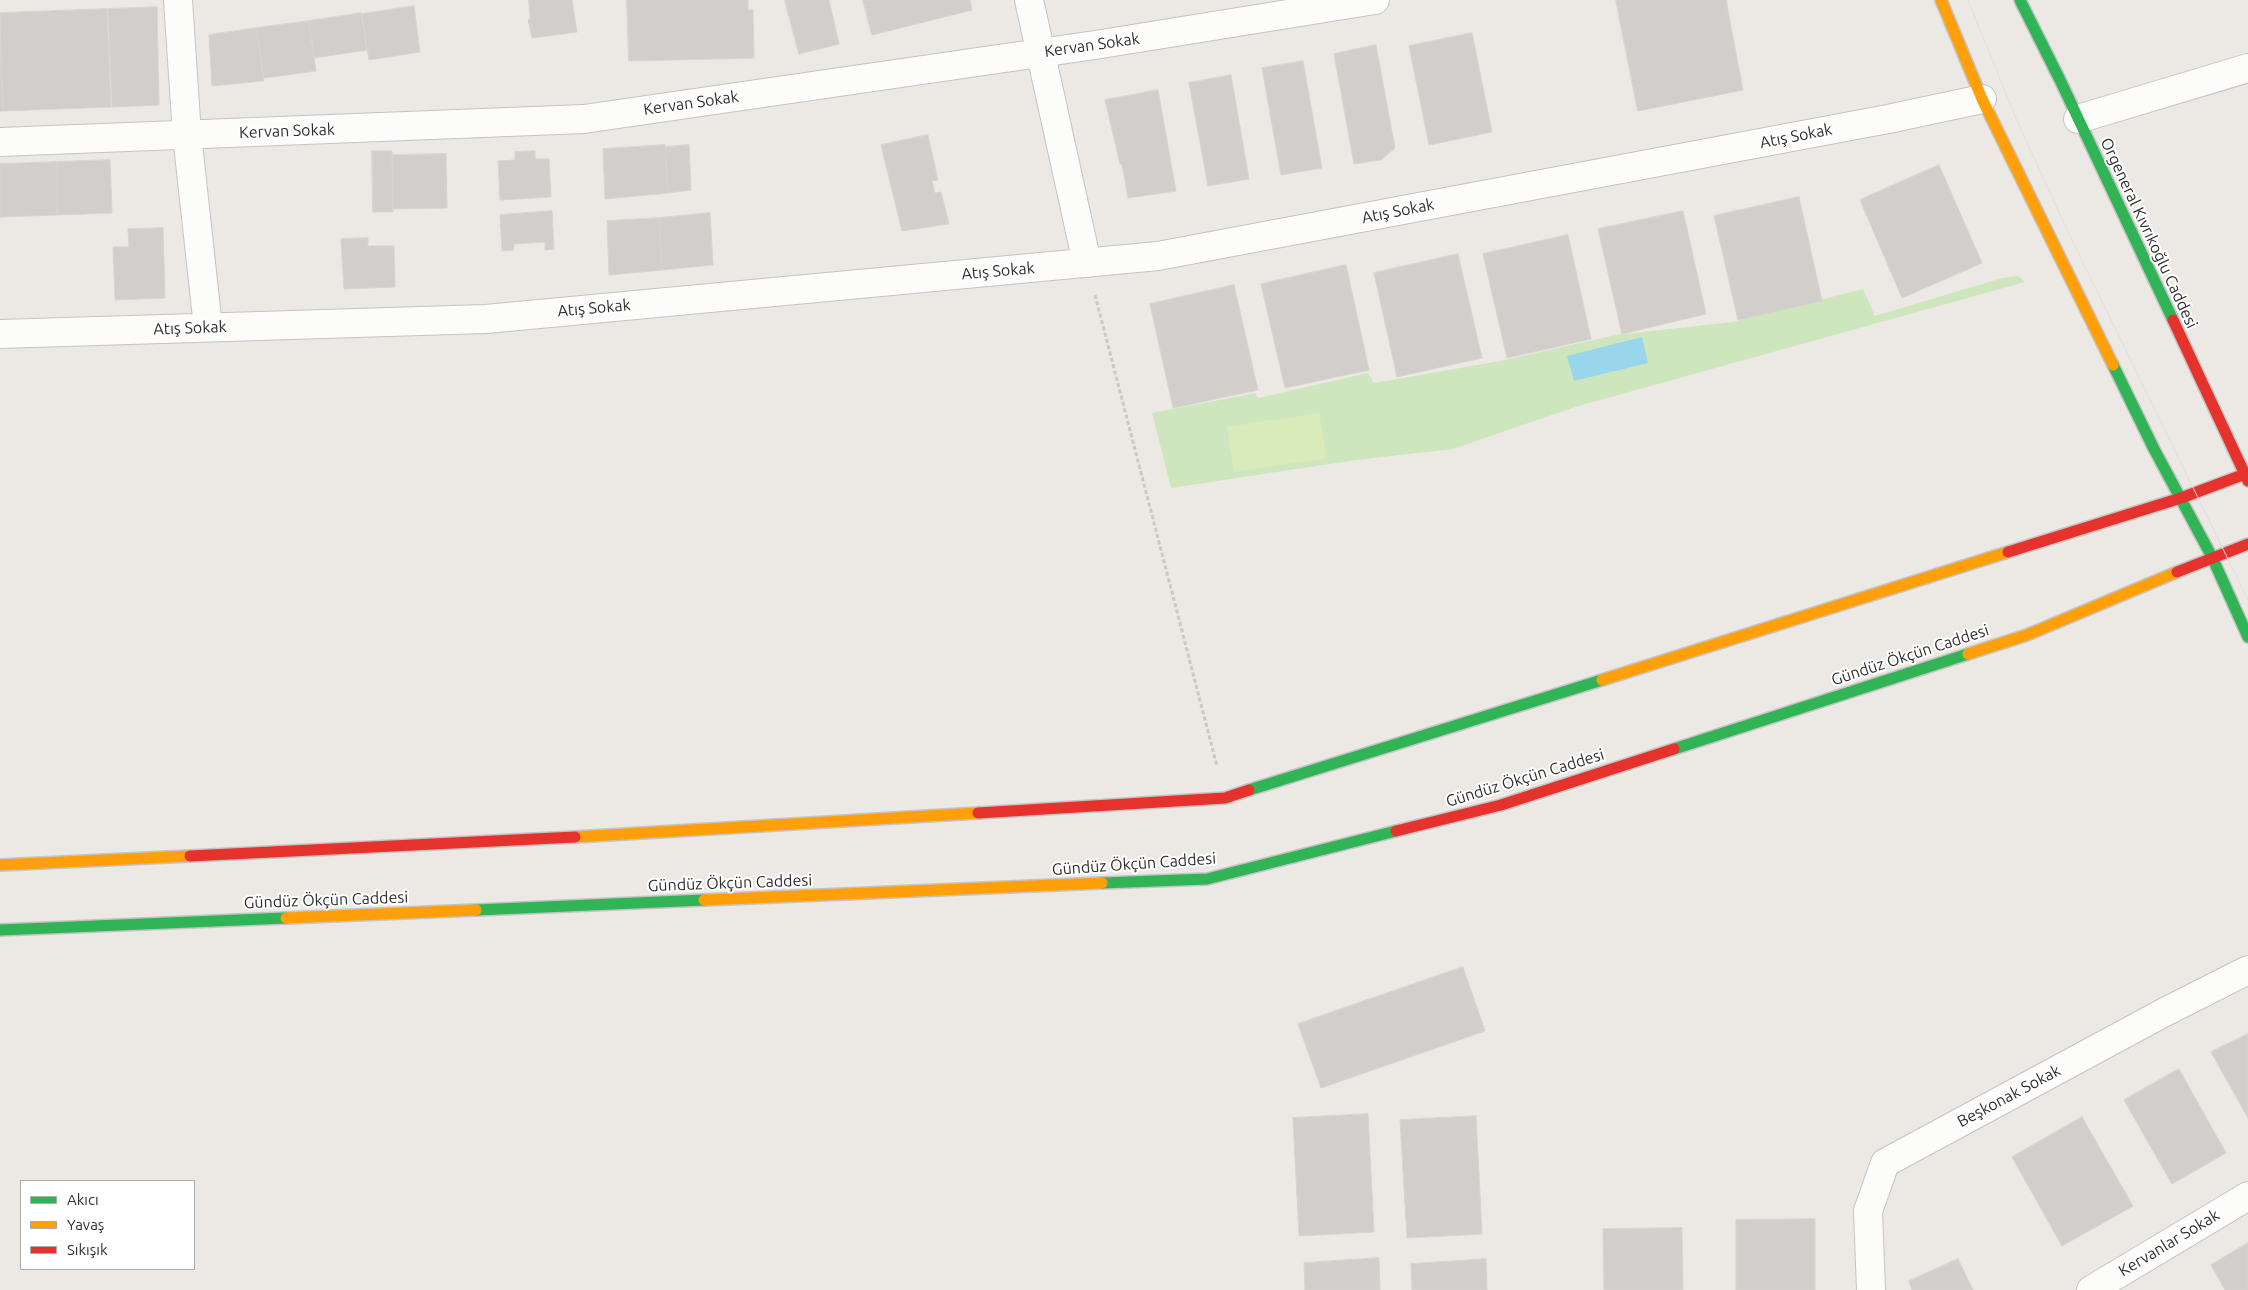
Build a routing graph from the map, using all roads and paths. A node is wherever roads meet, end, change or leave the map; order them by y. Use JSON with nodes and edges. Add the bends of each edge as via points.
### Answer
{"nodes":[{"id":1,"x":178,"y":0,"type":"edge"},
{"id":2,"x":1029,"y":0,"type":"edge"},
{"id":3,"x":1375,"y":0,"type":"edge"},
{"id":4,"x":1941,"y":0,"type":"edge"},
{"id":5,"x":2020,"y":0,"type":"edge"},
{"id":6,"x":1041,"y":52,"type":"junction"},
{"id":7,"x":2248,"y":68,"type":"edge"},
{"id":8,"x":1982,"y":99,"type":"junction"},
{"id":9,"x":2078,"y":120,"type":"junction"},
{"id":10,"x":188,"y":135,"type":"junction"},
{"id":11,"x":0,"y":142,"type":"edge"},
{"id":12,"x":1087,"y":263,"type":"junction"},
{"id":13,"x":208,"y":327,"type":"junction"},
{"id":14,"x":0,"y":334,"type":"edge"},
{"id":15,"x":2247,"y":476,"type":"edge"},
{"id":16,"x":2181,"y":498,"type":"junction"},
{"id":17,"x":2248,"y":544,"type":"edge"},
{"id":18,"x":2212,"y":557,"type":"junction"},
{"id":19,"x":2248,"y":638,"type":"edge"},
{"id":20,"x":1225,"y":798,"type":"junction"},
{"id":21,"x":0,"y":864,"type":"edge"},
{"id":22,"x":0,"y":930,"type":"edge"},
{"id":23,"x":2248,"y":970,"type":"edge"},
{"id":24,"x":2248,"y":1196,"type":"edge"},
{"id":25,"x":1871,"y":1290,"type":"edge"},
{"id":26,"x":2091,"y":1290,"type":"edge"}],
"edges":[{"from":1,"to":10,"type":"street"},
{"from":2,"to":6,"type":"street"},
{"from":3,"to":6,"type":"street","name":"Kervan Sokak"},
{"from":4,"to":8,"type":"street"},
{"from":5,"to":9,"type":"street","name":"Orgeneral Kıvrıkoğlu Caddesi"},
{"from":6,"to":10,"type":"street","name":"Kervan Sokak","via":[[584,119]]},
{"from":6,"to":12,"type":"street"},
{"from":7,"to":9,"type":"street"},
{"from":8,"to":12,"type":"street","name":"Atış Sokak","via":[[1158,256]]},
{"from":8,"to":16,"type":"street"},
{"from":9,"to":15,"type":"street","name":"Orgeneral Kıvrıkoğlu Caddesi"},
{"from":10,"to":11,"type":"street","name":"Kervan Sokak"},
{"from":10,"to":13,"type":"street"},
{"from":12,"to":13,"type":"street","name":"Atış Sokak","via":[[486,318]]},
{"from":12,"to":20,"type":"path"},
{"from":13,"to":14,"type":"street","name":"Atış Sokak"},
{"from":15,"to":16,"type":"street"},
{"from":16,"to":18,"type":"street"},
{"from":16,"to":20,"type":"street"},
{"from":17,"to":18,"type":"street","name":"Gündüz Ökçün Caddesi"},
{"from":18,"to":19,"type":"street"},
{"from":18,"to":22,"type":"street","name":"Gündüz Ökçün Caddesi","via":[[2027,634],[1519,799],[1207,879]]},
{"from":20,"to":21,"type":"street","via":[[554,838]]},
{"from":23,"to":25,"type":"street","name":"Beşkonak Sokak","via":[[1885,1163],[1868,1211]]},
{"from":24,"to":26,"type":"street","name":"Kervanlar Sokak"}]}
